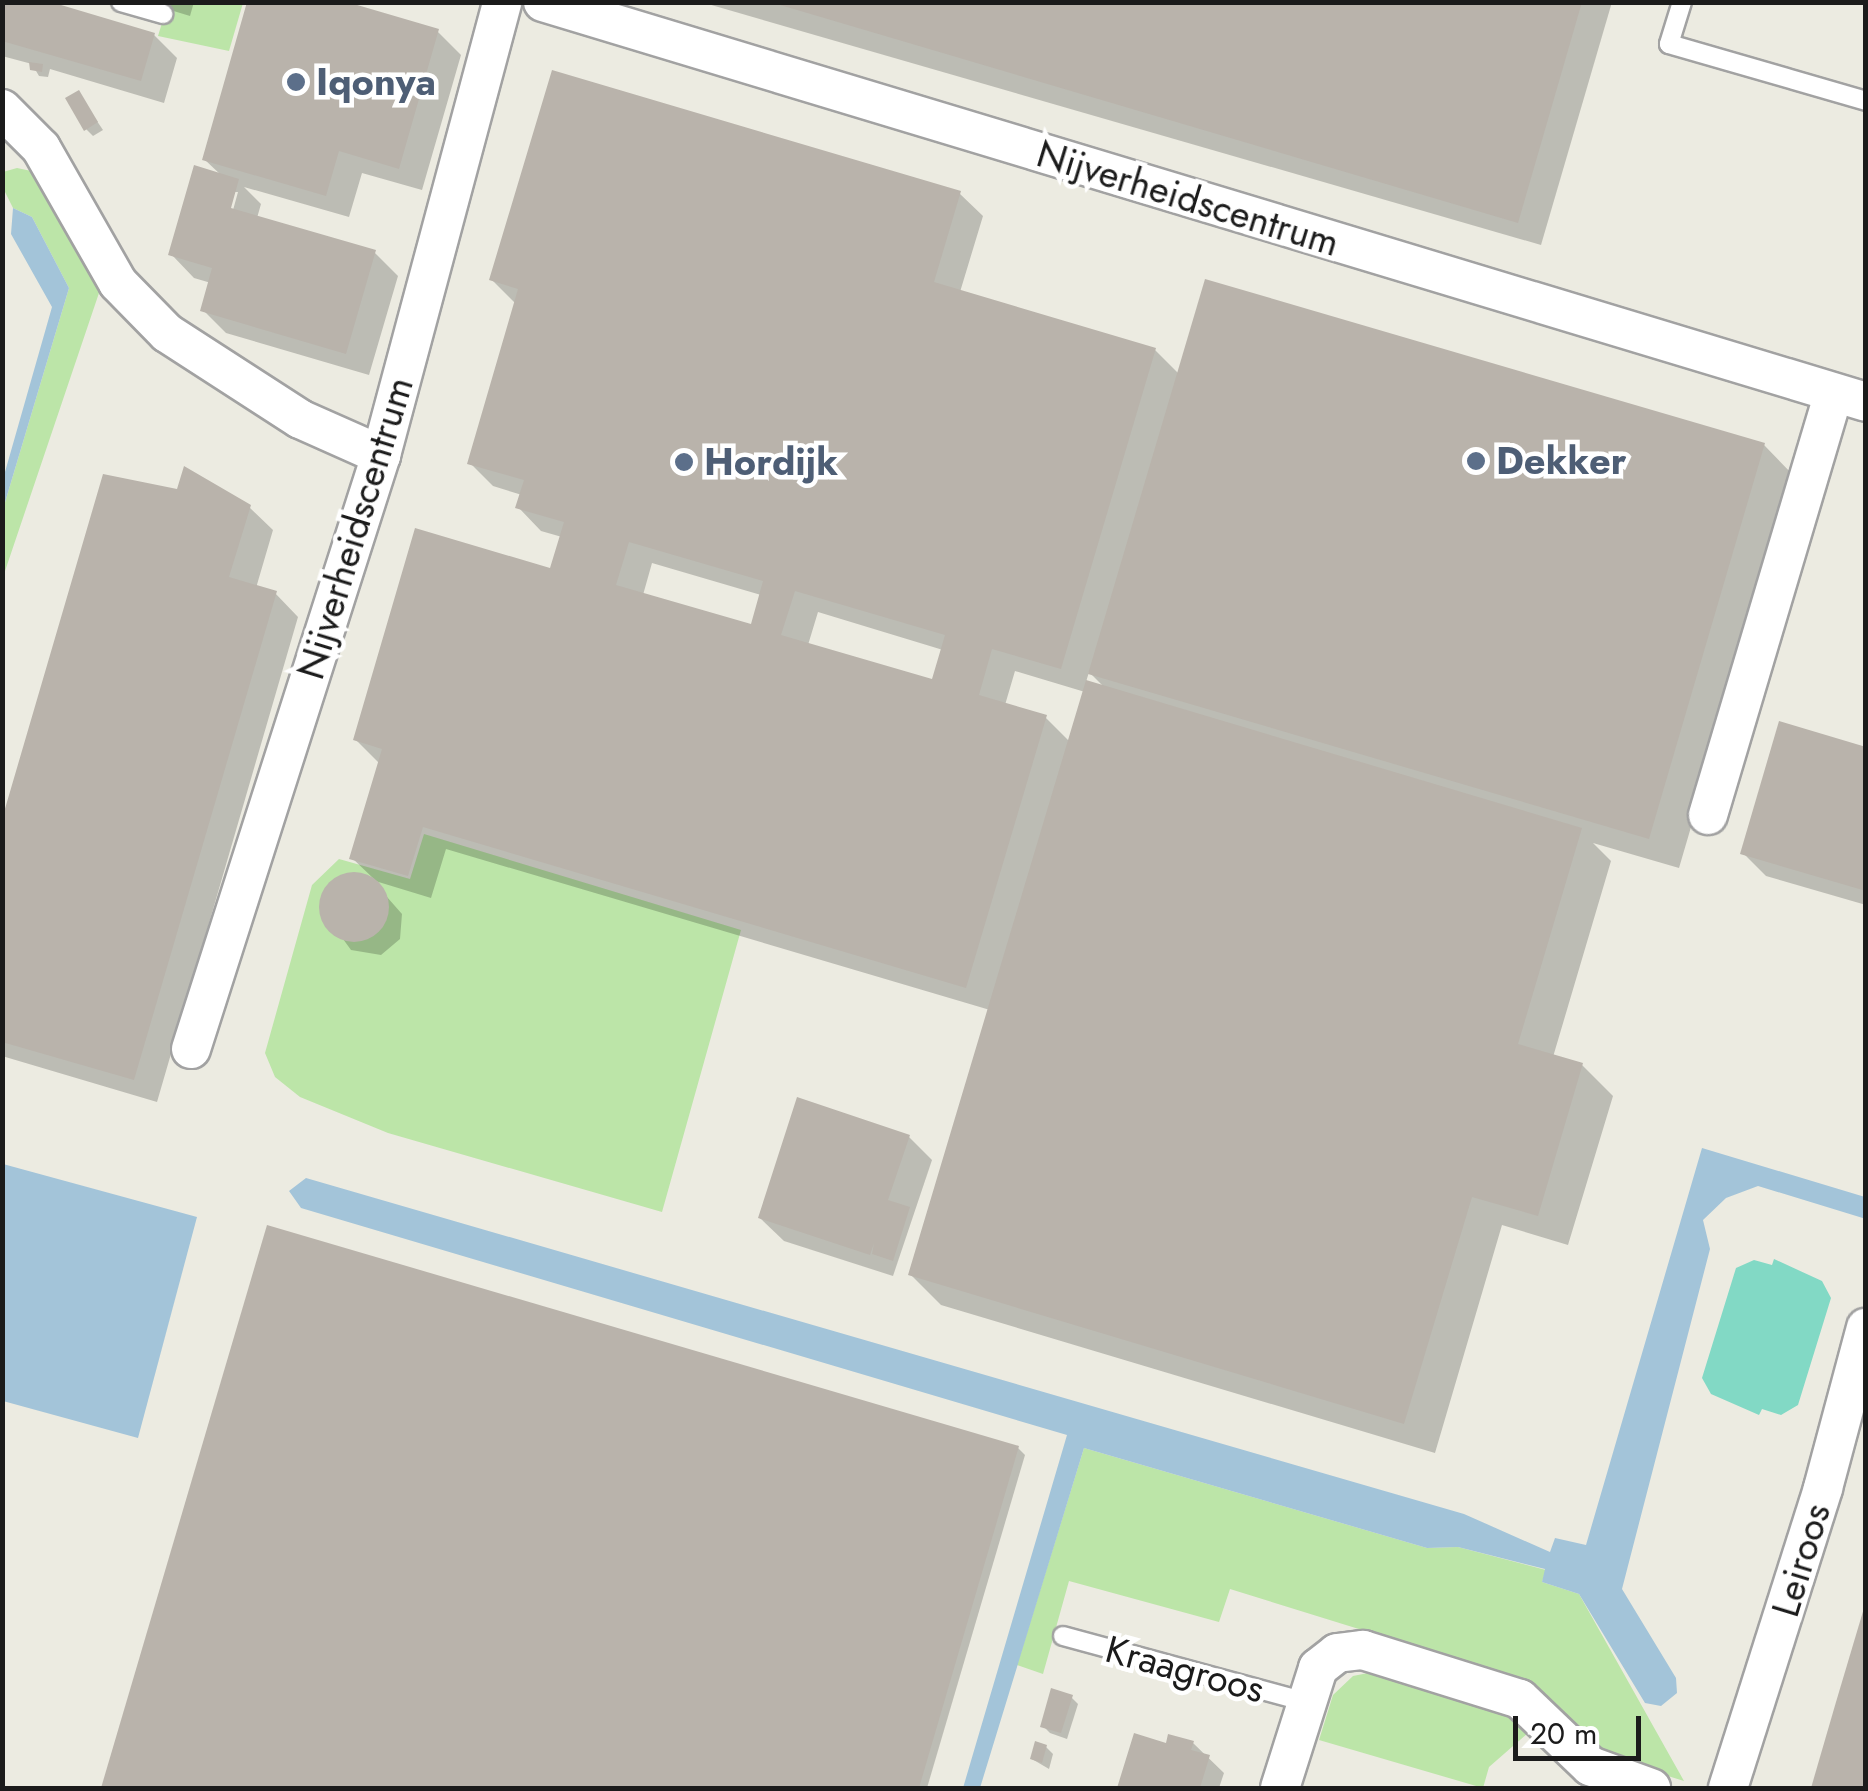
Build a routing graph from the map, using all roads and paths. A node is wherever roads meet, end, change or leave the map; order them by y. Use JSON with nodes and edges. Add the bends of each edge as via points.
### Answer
{"nodes":[{"id":1,"x":121,"y":2,"type":"edge"},
{"id":2,"x":502,"y":2,"type":"edge"},
{"id":3,"x":543,"y":2,"type":"edge"},
{"id":4,"x":1682,"y":2,"type":"edge"},
{"id":5,"x":163,"y":14,"type":"dead end"},
{"id":6,"x":1866,"y":101,"type":"edge"},
{"id":7,"x":2,"y":109,"type":"edge"},
{"id":8,"x":1850,"y":398,"type":"edge"},
{"id":9,"x":381,"y":455,"type":"junction"},
{"id":10,"x":1708,"y":815,"type":"dead end"},
{"id":11,"x":191,"y":1049,"type":"dead end"},
{"id":12,"x":1866,"y":1328,"type":"edge"},
{"id":13,"x":1064,"y":1636,"type":"dead end"},
{"id":14,"x":1306,"y":1702,"type":"junction"},
{"id":15,"x":1280,"y":1788,"type":"edge"},
{"id":16,"x":1651,"y":1788,"type":"edge"},
{"id":17,"x":1728,"y":1788,"type":"edge"}],
"edges":[{"from":1,"to":5,"type":"lane"},
{"from":2,"to":9,"type":"street","name":"Nijverheidscentrum"},
{"from":3,"to":8,"type":"street","name":"Nijverheidscentrum"},
{"from":4,"to":6,"type":"lane","via":[[1670,44]]},
{"from":7,"to":9,"type":"street","via":[[41,148],[118,283],[167,333],[300,419]]},
{"from":8,"to":10,"type":"street","name":"Nijverheidscentrum"},
{"from":9,"to":11,"type":"street","name":"Nijverheidscentrum"},
{"from":12,"to":17,"type":"street","name":"Leiroos"},
{"from":13,"to":14,"type":"lane","name":"Kraagroos"},
{"from":14,"to":15,"type":"street","name":"Kraagroos"},
{"from":14,"to":16,"type":"street","name":"Kraagroos","via":[[1318,1668],[1336,1653],[1363,1650],[1520,1699],[1590,1766]]}]}
